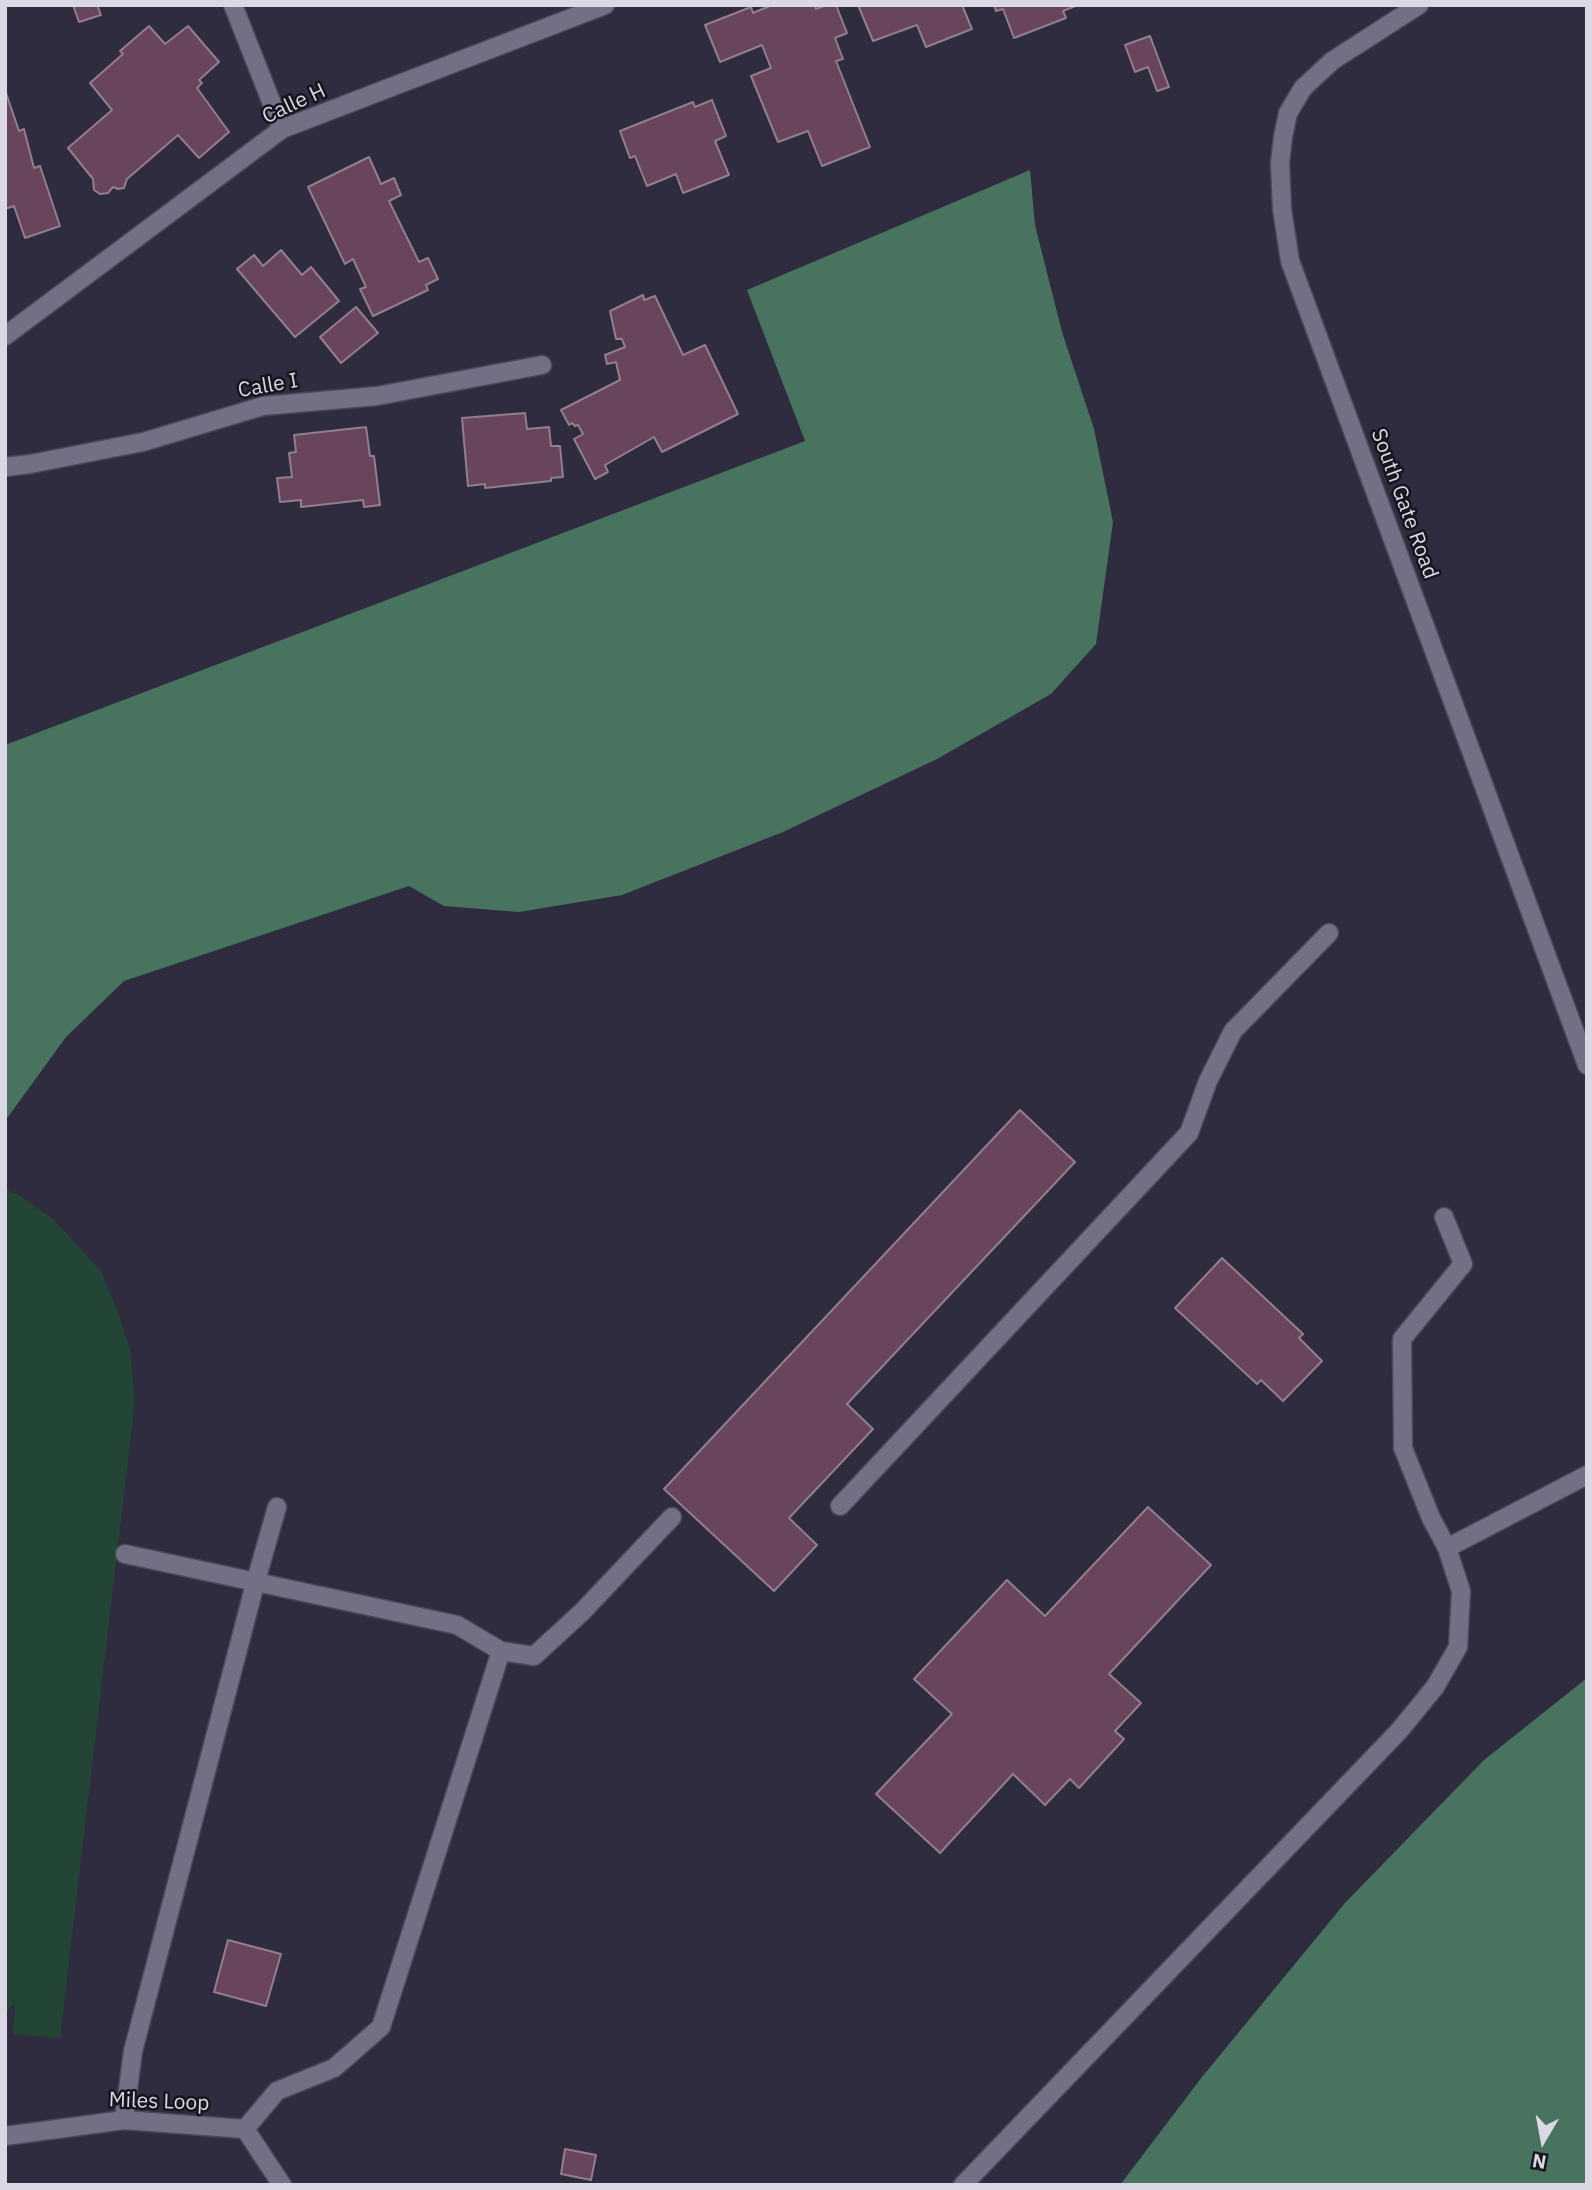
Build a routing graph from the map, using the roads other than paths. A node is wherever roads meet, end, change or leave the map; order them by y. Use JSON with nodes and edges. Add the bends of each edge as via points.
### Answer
{"nodes":[{"id":1,"x":233,"y":5,"type":"edge"},
{"id":2,"x":606,"y":5,"type":"edge"},
{"id":3,"x":1419,"y":5,"type":"edge"},
{"id":4,"x":282,"y":130,"type":"junction"},
{"id":5,"x":5,"y":336,"type":"edge"},
{"id":6,"x":542,"y":365,"type":"dead end"},
{"id":7,"x":5,"y":467,"type":"edge"},
{"id":8,"x":1329,"y":933,"type":"dead end"},
{"id":9,"x":1587,"y":1065,"type":"edge"},
{"id":10,"x":1444,"y":1217,"type":"dead end"},
{"id":11,"x":1587,"y":1475,"type":"edge"},
{"id":12,"x":839,"y":1506,"type":"dead end"},
{"id":13,"x":277,"y":1507,"type":"dead end"},
{"id":14,"x":672,"y":1517,"type":"dead end"},
{"id":15,"x":1447,"y":1548,"type":"junction"},
{"id":16,"x":125,"y":1554,"type":"dead end"},
{"id":17,"x":255,"y":1584,"type":"junction"},
{"id":18,"x":501,"y":1650,"type":"junction"},
{"id":19,"x":124,"y":2120,"type":"junction"},
{"id":20,"x":245,"y":2129,"type":"junction"},
{"id":21,"x":5,"y":2136,"type":"edge"},
{"id":22,"x":282,"y":2185,"type":"edge"},
{"id":23,"x":963,"y":2185,"type":"edge"}],
"edges":[{"from":1,"to":4,"type":"street"},
{"from":2,"to":4,"type":"street","name":"Calle H"},
{"from":3,"to":9,"type":"street","name":"South Gate Road","via":[[1332,61],[1303,88],[1288,113],[1280,163],[1290,261]]},
{"from":4,"to":5,"type":"street","name":"Calle H"},
{"from":6,"to":7,"type":"street","name":"Calle I","via":[[377,396],[263,406],[143,442]]},
{"from":8,"to":12,"type":"street","via":[[1233,1031],[1189,1133]]},
{"from":10,"to":15,"type":"street","via":[[1463,1264],[1402,1339],[1403,1448]]},
{"from":11,"to":15,"type":"street"},
{"from":13,"to":17,"type":"street"},
{"from":14,"to":18,"type":"street","via":[[534,1656]]},
{"from":15,"to":23,"type":"street","via":[[1461,1591],[1458,1647],[1435,1687],[1399,1731]]},
{"from":16,"to":17,"type":"street"},
{"from":17,"to":18,"type":"street","via":[[457,1625]]},
{"from":17,"to":19,"type":"street","via":[[133,2051]]},
{"from":18,"to":20,"type":"street","via":[[381,2027],[334,2068],[277,2091]]},
{"from":19,"to":20,"type":"street","name":"Miles Loop"},
{"from":19,"to":21,"type":"street","name":"Miles Loop"},
{"from":20,"to":22,"type":"street"}]}
